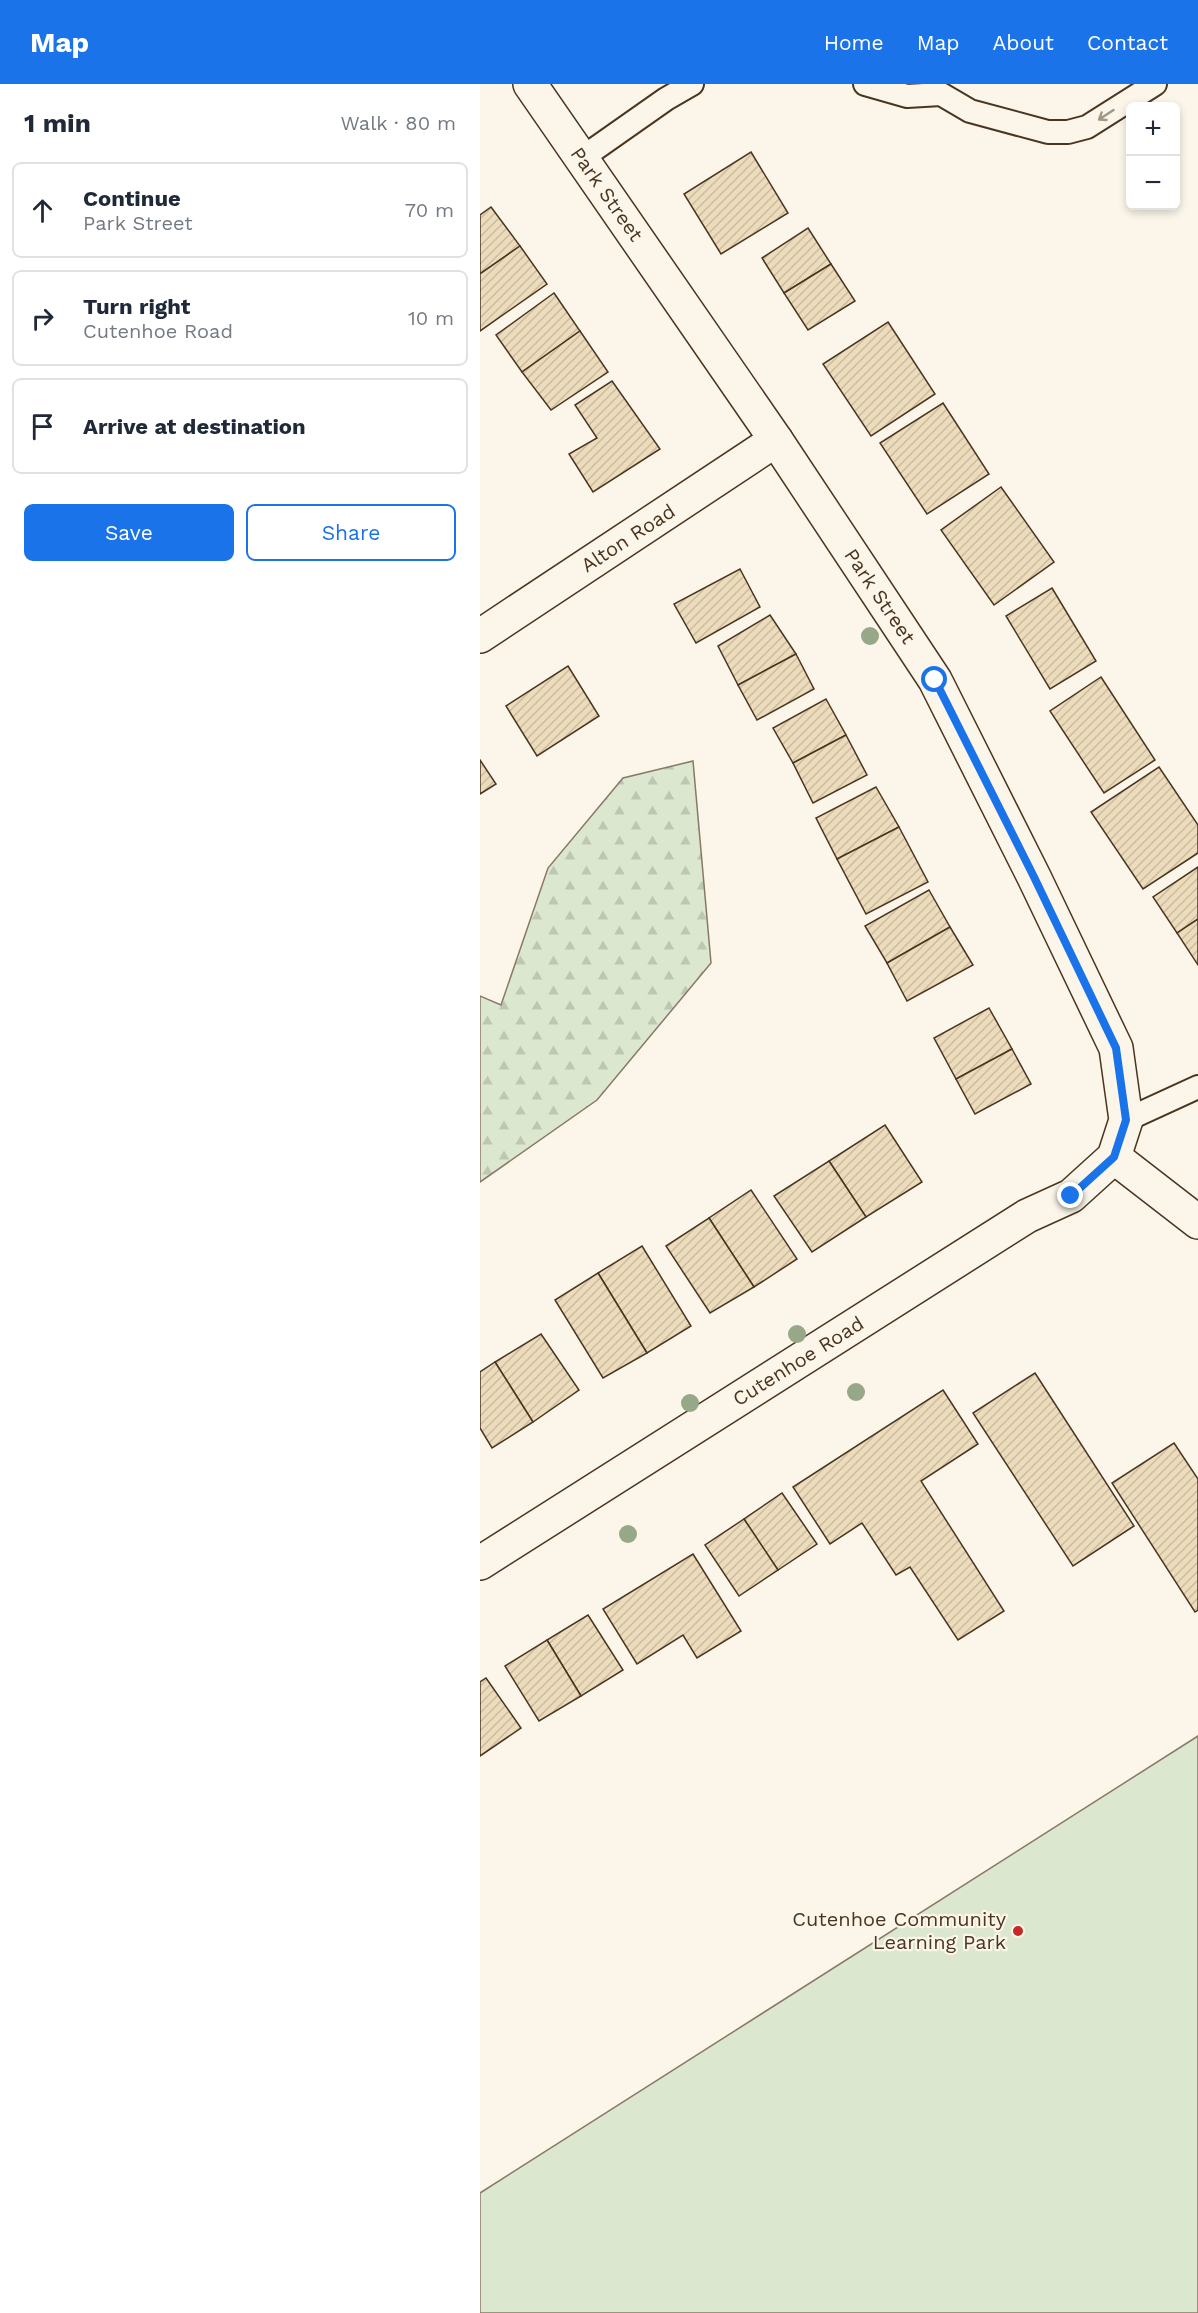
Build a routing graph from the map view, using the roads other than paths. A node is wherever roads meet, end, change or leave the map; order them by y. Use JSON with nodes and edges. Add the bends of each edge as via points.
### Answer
{"nodes":[{"id":1,"x":530,"y":84,"type":"edge"},
{"id":2,"x":692,"y":84,"type":"edge"},
{"id":3,"x":865,"y":84,"type":"edge"},
{"id":4,"x":1155,"y":84,"type":"edge"},
{"id":5,"x":945,"y":89,"type":"edge"},
{"id":6,"x":582,"y":158,"type":"junction"},
{"id":7,"x":776,"y":440,"type":"junction"},
{"id":8,"x":480,"y":636,"type":"edge"},
{"id":9,"x":1198,"y":1087,"type":"edge"},
{"id":10,"x":1126,"y":1120,"type":"junction"},
{"id":11,"x":1114,"y":1157,"type":"junction"},
{"id":12,"x":1198,"y":1222,"type":"edge"},
{"id":13,"x":480,"y":1563,"type":"edge"}],
"edges":[{"from":1,"to":6,"type":"street","name":"Park Street"},
{"from":2,"to":6,"type":"lane"},
{"from":3,"to":5,"type":"lane","via":[[907,96]]},
{"from":4,"to":5,"type":"lane","one_way":true,"via":[[1088,127],[1068,132],[1048,132],[970,111]]},
{"from":6,"to":7,"type":"street","name":"Park Street"},
{"from":7,"to":8,"type":"street","name":"Alton Road"},
{"from":7,"to":10,"type":"street","name":"Park Street","via":[[935,680],[1116,1048]]},
{"from":9,"to":10,"type":"lane"},
{"from":10,"to":11,"type":"street","name":"Park Street"},
{"from":11,"to":12,"type":"street"},
{"from":11,"to":13,"type":"street","name":"Cutenhoe Road","via":[[1071,1196],[1027,1216]]}]}
